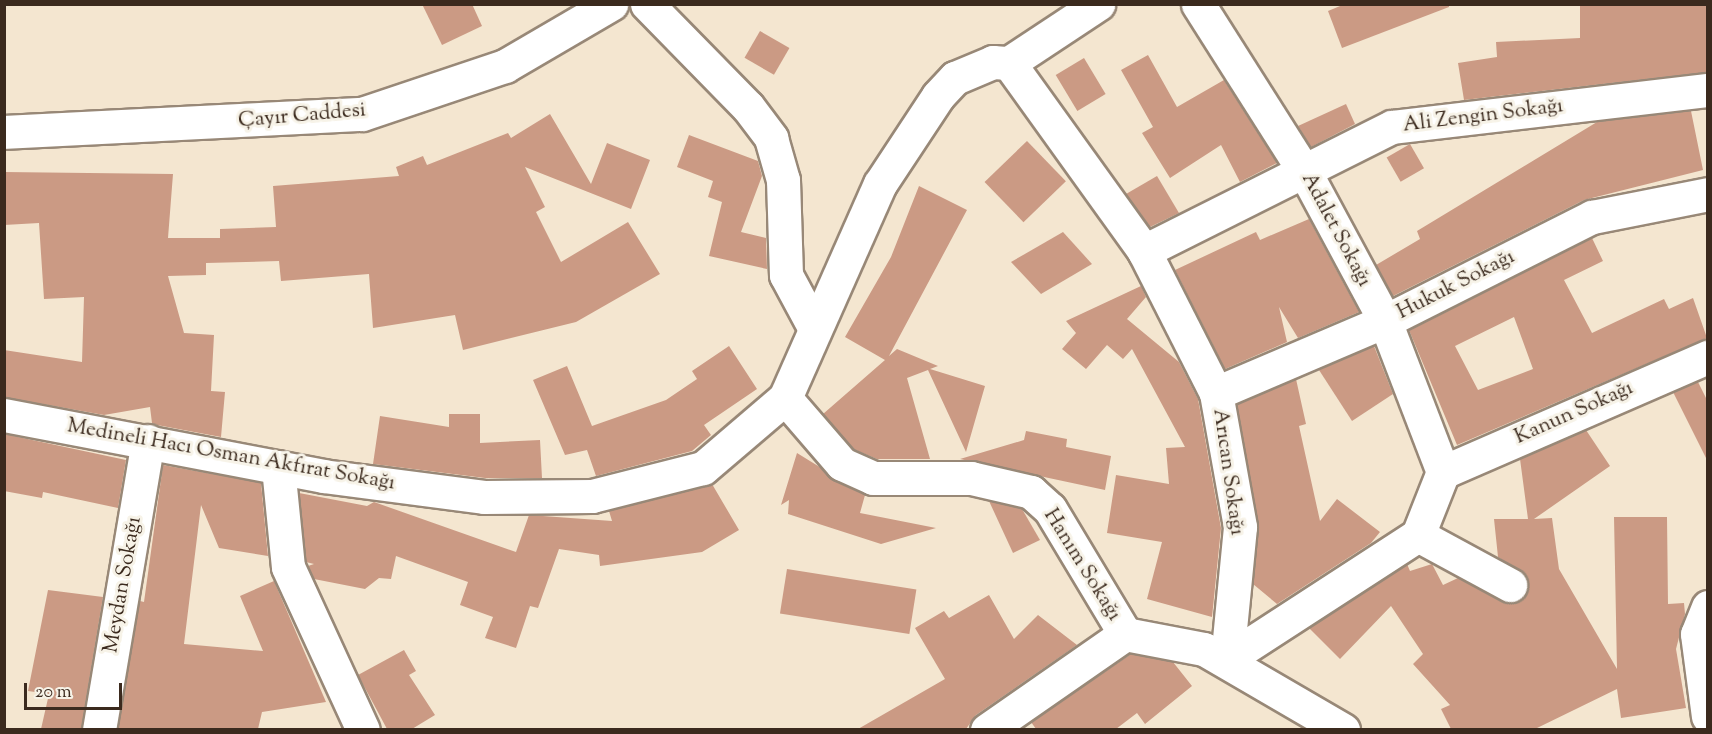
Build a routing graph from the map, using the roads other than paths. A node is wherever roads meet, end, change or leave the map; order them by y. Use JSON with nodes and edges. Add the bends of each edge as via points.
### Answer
{"nodes":[{"id":1,"x":611,"y":4,"type":"edge"},
{"id":2,"x":647,"y":4,"type":"edge"},
{"id":3,"x":1098,"y":4,"type":"edge"},
{"id":4,"x":1198,"y":4,"type":"edge"},
{"id":5,"x":1009,"y":63,"type":"junction"},
{"id":6,"x":1707,"y":90,"type":"edge"},
{"id":7,"x":4,"y":132,"type":"edge"},
{"id":8,"x":1306,"y":174,"type":"junction"},
{"id":9,"x":1705,"y":200,"type":"edge"},
{"id":10,"x":1144,"y":251,"type":"junction"},
{"id":11,"x":1385,"y":321,"type":"junction"},
{"id":12,"x":814,"y":327,"type":"junction"},
{"id":13,"x":1707,"y":357,"type":"edge"},
{"id":14,"x":1216,"y":393,"type":"junction"},
{"id":15,"x":785,"y":398,"type":"junction"},
{"id":16,"x":4,"y":415,"type":"edge"},
{"id":17,"x":148,"y":441,"type":"junction"},
{"id":18,"x":278,"y":467,"type":"junction"},
{"id":19,"x":1443,"y":472,"type":"junction"},
{"id":20,"x":1418,"y":536,"type":"junction"},
{"id":21,"x":1510,"y":585,"type":"dead end"},
{"id":22,"x":1707,"y":607,"type":"edge"},
{"id":23,"x":1125,"y":634,"type":"junction"},
{"id":24,"x":1227,"y":659,"type":"junction"},
{"id":25,"x":1707,"y":716,"type":"edge"},
{"id":26,"x":1001,"y":726,"type":"edge"},
{"id":27,"x":99,"y":729,"type":"edge"},
{"id":28,"x":363,"y":729,"type":"edge"},
{"id":29,"x":1343,"y":729,"type":"edge"}],
"edges":[{"from":1,"to":7,"type":"street","name":"Çayır Caddesi","via":[[505,66],[362,114]]},
{"from":2,"to":12,"type":"street","via":[[748,107],[771,138],[783,180],[786,275]]},
{"from":3,"to":5,"type":"street","name":"Medineli Hacı Osman Akfırat Sokağı"},
{"from":4,"to":8,"type":"street","name":"Adalet Sokağı"},
{"from":5,"to":10,"type":"street","name":"Arıcan Sokağı"},
{"from":5,"to":12,"type":"street","name":"Medineli Hacı Osman Akfırat Sokağı","via":[[975,68],[938,96],[880,184]]},
{"from":6,"to":8,"type":"street","name":"Ali Zengin Sokağı","via":[[1392,127]]},
{"from":8,"to":10,"type":"street","name":"Ali Zengin Sokağı"},
{"from":8,"to":11,"type":"street","name":"Adalet Sokağı"},
{"from":9,"to":11,"type":"street","name":"Hukuk Sokağı","via":[[1592,217]]},
{"from":10,"to":14,"type":"street","name":"Arıcan Sokağı"},
{"from":11,"to":14,"type":"street","name":"Hukuk Sokağı"},
{"from":11,"to":19,"type":"street","name":"Adalet Sokağı"},
{"from":12,"to":15,"type":"street","name":"Medineli Hacı Osman Akfırat Sokağı"},
{"from":13,"to":19,"type":"street","name":"Kanun Sokağı"},
{"from":14,"to":24,"type":"street","name":"Arıcan Sokağı","via":[[1240,527]]},
{"from":15,"to":18,"type":"street","name":"Medineli Hacı Osman Akfırat Sokağı","via":[[703,468],[592,496],[484,497]]},
{"from":15,"to":23,"type":"street","name":"Hanım Sokağı","via":[[842,464],[873,478],[971,478],[1031,492],[1050,509]]},
{"from":16,"to":17,"type":"street","name":"Medineli Hacı Osman Akfırat Sokağı"},
{"from":17,"to":18,"type":"street","name":"Medineli Hacı Osman Akfırat Sokağı"},
{"from":17,"to":27,"type":"street","name":"Meydan Sokağı"},
{"from":18,"to":28,"type":"street","via":[[288,567]]},
{"from":19,"to":20,"type":"street"},
{"from":20,"to":21,"type":"street"},
{"from":20,"to":24,"type":"street"},
{"from":22,"to":25,"type":"street","via":[[1697,634]]},
{"from":23,"to":24,"type":"street","via":[[1204,649]]},
{"from":23,"to":26,"type":"street"},
{"from":24,"to":29,"type":"street"}]}
